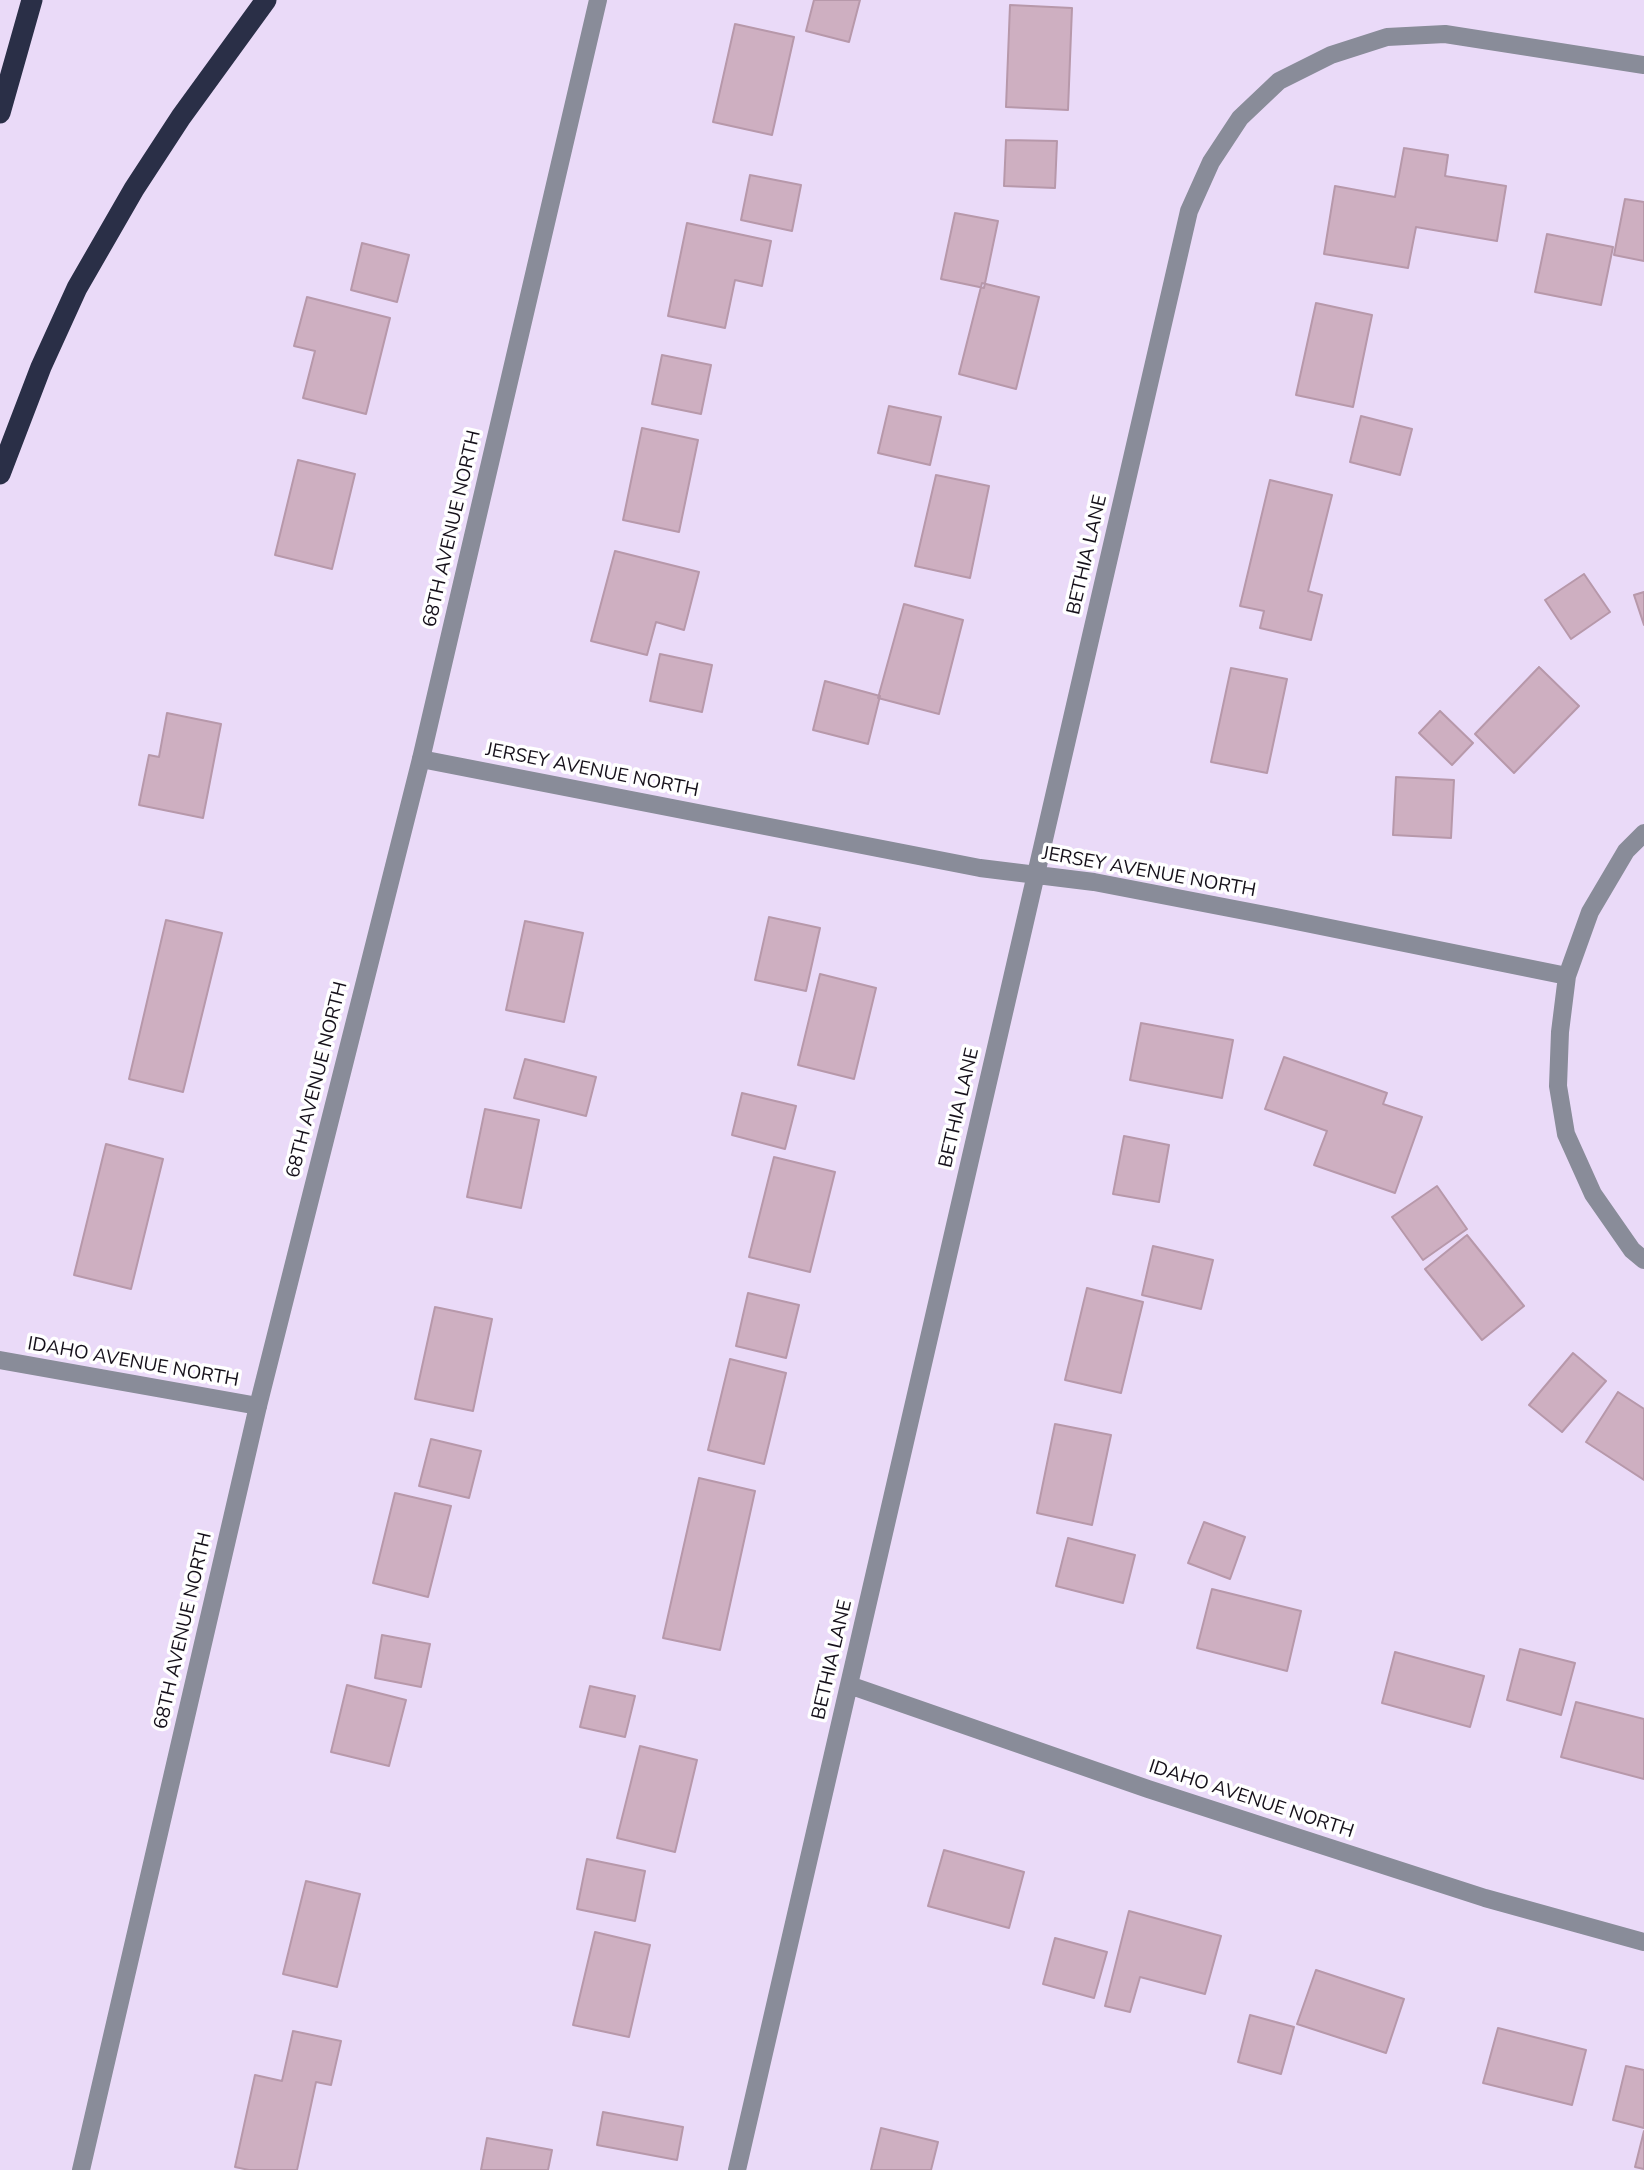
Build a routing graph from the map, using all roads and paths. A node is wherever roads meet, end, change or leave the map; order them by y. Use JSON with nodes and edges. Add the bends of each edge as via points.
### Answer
{"nodes":[{"id":1,"x":33,"y":0,"type":"edge"},
{"id":2,"x":266,"y":0,"type":"edge"},
{"id":3,"x":598,"y":0,"type":"edge"},
{"id":4,"x":1644,"y":65,"type":"edge"},
{"id":5,"x":0,"y":113,"type":"edge"},
{"id":6,"x":0,"y":474,"type":"edge"},
{"id":7,"x":421,"y":759,"type":"junction"},
{"id":8,"x":1644,"y":833,"type":"edge"},
{"id":9,"x":1036,"y":875,"type":"junction"},
{"id":10,"x":1567,"y":976,"type":"junction"},
{"id":11,"x":1644,"y":1260,"type":"edge"},
{"id":12,"x":0,"y":1360,"type":"edge"},
{"id":13,"x":258,"y":1406,"type":"junction"},
{"id":14,"x":849,"y":1685,"type":"junction"},
{"id":15,"x":1644,"y":1942,"type":"edge"},
{"id":16,"x":81,"y":2170,"type":"edge"},
{"id":17,"x":737,"y":2170,"type":"edge"}],
"edges":[{"from":1,"to":5,"type":"highway"},
{"from":2,"to":6,"type":"highway","via":[[181,117],[77,288]]},
{"from":3,"to":7,"type":"street","name":"68TH AVENUE NORTH"},
{"from":4,"to":9,"type":"street","name":"BETHIA LANE","via":[[1445,34],[1387,37],[1331,55],[1279,81],[1240,118],[1211,162],[1189,211]]},
{"from":7,"to":9,"type":"street","name":"JERSEY AVENUE NORTH","via":[[980,868]]},
{"from":7,"to":13,"type":"street","name":"68TH AVENUE NORTH"},
{"from":8,"to":10,"type":"street","via":[[1626,851],[1590,912]]},
{"from":9,"to":10,"type":"street","name":"JERSEY AVENUE NORTH","via":[[1094,882]]},
{"from":9,"to":14,"type":"street","name":"BETHIA LANE"},
{"from":10,"to":11,"type":"street","via":[[1558,1086],[1566,1134],[1593,1194]]},
{"from":12,"to":13,"type":"street","name":"IDAHO AVENUE NORTH"},
{"from":13,"to":16,"type":"street","name":"68TH AVENUE NORTH"},
{"from":14,"to":15,"type":"street","name":"IDAHO AVENUE NORTH","via":[[1148,1789],[1485,1898]]},
{"from":14,"to":17,"type":"street","name":"BETHIA LANE"}]}
